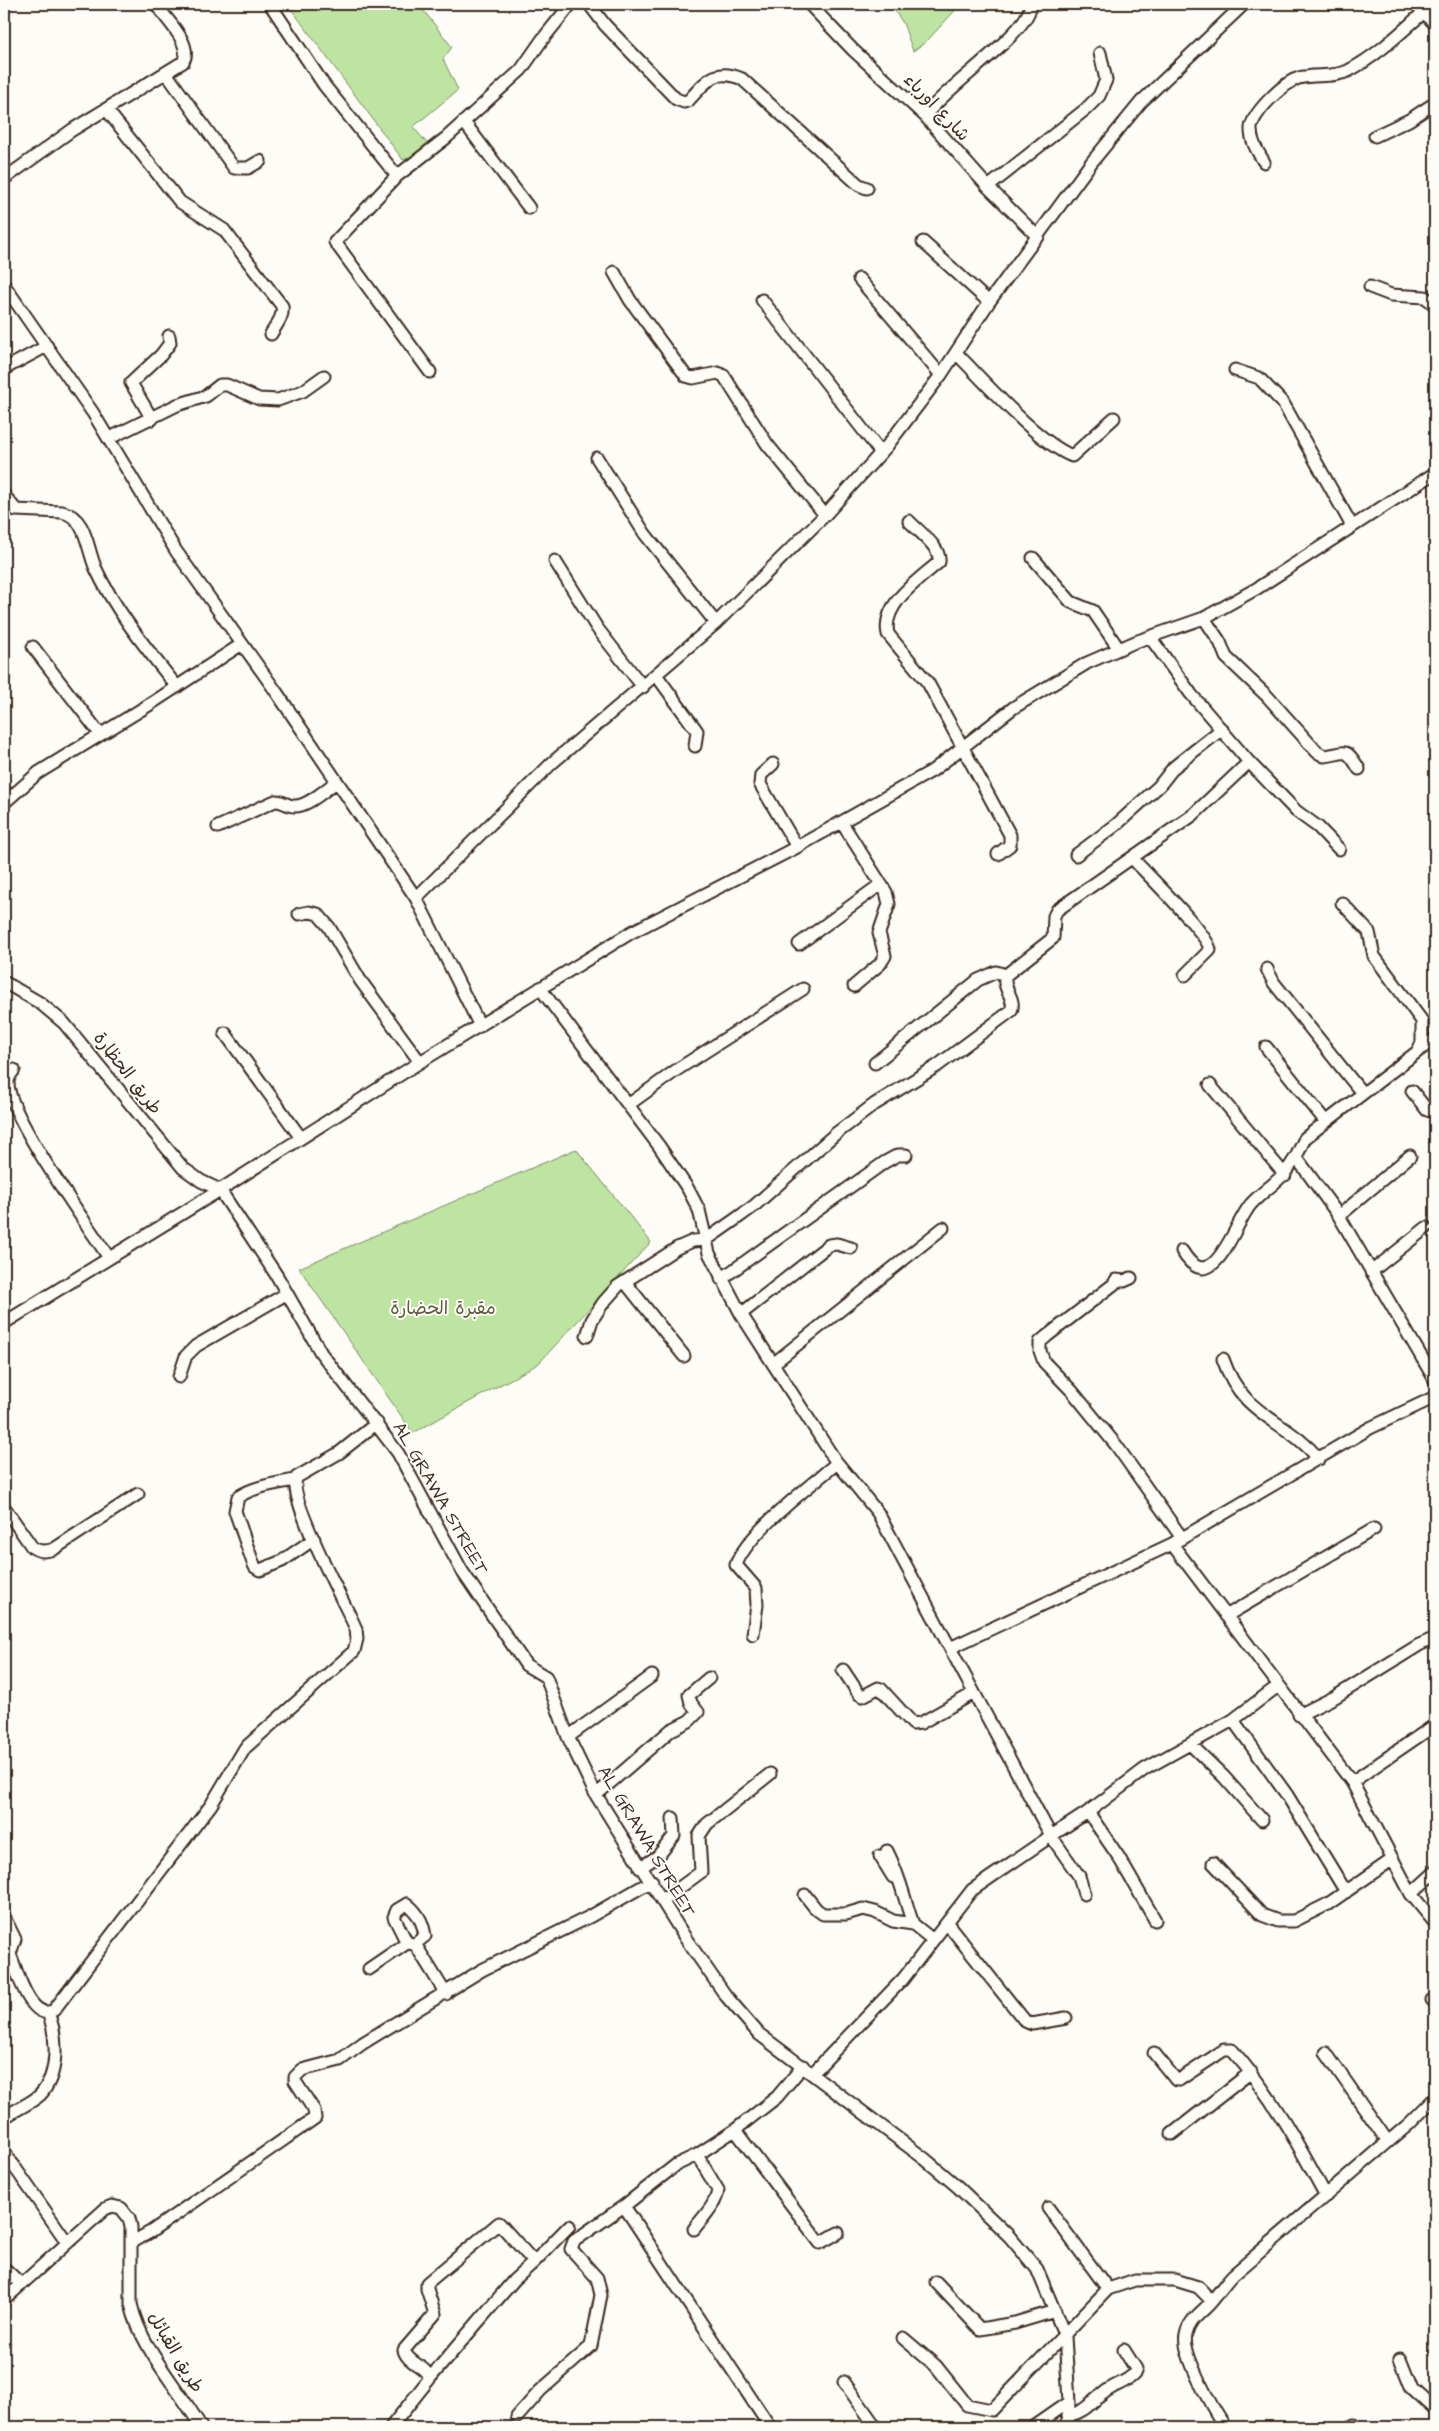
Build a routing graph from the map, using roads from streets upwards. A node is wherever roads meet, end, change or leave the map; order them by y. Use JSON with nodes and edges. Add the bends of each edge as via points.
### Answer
{"nodes":[{"id":1,"x":156,"y":4,"type":"edge"},
{"id":2,"x":270,"y":4,"type":"edge"},
{"id":3,"x":570,"y":4,"type":"edge"},
{"id":4,"x":589,"y":4,"type":"edge"},
{"id":5,"x":809,"y":4,"type":"edge"},
{"id":6,"x":1244,"y":4,"type":"edge"},
{"id":7,"x":1030,"y":8,"type":"dead end"},
{"id":8,"x":1420,"y":8,"type":"edge"},
{"id":9,"x":1435,"y":24,"type":"edge"},
{"id":10,"x":1100,"y":54,"type":"dead end"},
{"id":11,"x":166,"y":73,"type":"junction"},
{"id":12,"x":1435,"y":103,"type":"edge"},
{"id":13,"x":106,"y":109,"type":"junction"},
{"id":14,"x":925,"y":116,"type":"junction"},
{"id":15,"x":464,"y":122,"type":"junction"},
{"id":16,"x":1375,"y":136,"type":"dead end"},
{"id":17,"x":260,"y":161,"type":"dead end"},
{"id":18,"x":1264,"y":162,"type":"dead end"},
{"id":19,"x":397,"y":176,"type":"junction"},
{"id":20,"x":4,"y":179,"type":"edge"},
{"id":21,"x":988,"y":187,"type":"junction"},
{"id":22,"x":867,"y":188,"type":"dead end"},
{"id":23,"x":529,"y":208,"type":"dead end"},
{"id":24,"x":1038,"y":236,"type":"junction"},
{"id":25,"x":923,"y":242,"type":"dead end"},
{"id":26,"x":614,"y":272,"type":"dead end"},
{"id":27,"x":859,"y":279,"type":"dead end"},
{"id":28,"x":4,"y":285,"type":"edge"},
{"id":29,"x":1370,"y":287,"type":"dead end"},
{"id":30,"x":762,"y":300,"type":"dead end"},
{"id":31,"x":990,"y":302,"type":"junction"},
{"id":32,"x":1435,"y":305,"type":"edge"},
{"id":33,"x":271,"y":334,"type":"dead end"},
{"id":34,"x":169,"y":336,"type":"dead end"},
{"id":35,"x":47,"y":346,"type":"junction"},
{"id":36,"x":957,"y":354,"type":"junction"},
{"id":37,"x":4,"y":369,"type":"edge"},
{"id":38,"x":1235,"y":370,"type":"dead end"},
{"id":39,"x":430,"y":372,"type":"dead end"},
{"id":40,"x":941,"y":375,"type":"junction"},
{"id":41,"x":324,"y":376,"type":"dead end"},
{"id":42,"x":1114,"y":418,"type":"dead end"},
{"id":43,"x":152,"y":419,"type":"junction"},
{"id":44,"x":110,"y":438,"type":"junction"},
{"id":45,"x":881,"y":453,"type":"junction"},
{"id":46,"x":597,"y":458,"type":"dead end"},
{"id":47,"x":1435,"y":473,"type":"edge"},
{"id":48,"x":4,"y":495,"type":"edge"},
{"id":49,"x":825,"y":515,"type":"junction"},
{"id":50,"x":910,"y":521,"type":"dead end"},
{"id":51,"x":1352,"y":526,"type":"junction"},
{"id":52,"x":1033,"y":558,"type":"dead end"},
{"id":53,"x":555,"y":561,"type":"dead end"},
{"id":54,"x":1204,"y":618,"type":"junction"},
{"id":55,"x":716,"y":623,"type":"junction"},
{"id":56,"x":1150,"y":637,"type":"junction"},
{"id":57,"x":242,"y":644,"type":"junction"},
{"id":58,"x":33,"y":648,"type":"dead end"},
{"id":59,"x":1120,"y":649,"type":"junction"},
{"id":60,"x":657,"y":676,"type":"junction"},
{"id":61,"x":177,"y":687,"type":"junction"},
{"id":62,"x":643,"y":687,"type":"junction"},
{"id":63,"x":1222,"y":730,"type":"junction"},
{"id":64,"x":100,"y":734,"type":"junction"},
{"id":65,"x":695,"y":746,"type":"dead end"},
{"id":66,"x":963,"y":748,"type":"junction"},
{"id":67,"x":1249,"y":762,"type":"junction"},
{"id":68,"x":773,"y":764,"type":"dead end"},
{"id":69,"x":1359,"y":769,"type":"dead end"},
{"id":70,"x":336,"y":782,"type":"junction"},
{"id":71,"x":4,"y":803,"type":"edge"},
{"id":72,"x":842,"y":823,"type":"junction"},
{"id":73,"x":218,"y":827,"type":"dead end"},
{"id":74,"x":796,"y":847,"type":"junction"},
{"id":75,"x":1339,"y":849,"type":"dead end"},
{"id":76,"x":998,"y":854,"type":"dead end"},
{"id":77,"x":1076,"y":854,"type":"dead end"},
{"id":78,"x":1133,"y":859,"type":"junction"},
{"id":79,"x":881,"y":884,"type":"junction"},
{"id":80,"x":416,"y":898,"type":"junction"},
{"id":81,"x":1342,"y":903,"type":"dead end"},
{"id":82,"x":299,"y":914,"type":"dead end"},
{"id":83,"x":799,"y":944,"type":"dead end"},
{"id":84,"x":1268,"y":969,"type":"dead end"},
{"id":85,"x":1006,"y":975,"type":"junction"},
{"id":86,"x":1185,"y":975,"type":"dead end"},
{"id":87,"x":4,"y":982,"type":"edge"},
{"id":88,"x":854,"y":986,"type":"dead end"},
{"id":89,"x":540,"y":988,"type":"junction"},
{"id":90,"x":803,"y":989,"type":"dead end"},
{"id":91,"x":480,"y":1026,"type":"junction"},
{"id":92,"x":226,"y":1034,"type":"dead end"},
{"id":93,"x":1435,"y":1039,"type":"edge"},
{"id":94,"x":1266,"y":1047,"type":"dead end"},
{"id":95,"x":1417,"y":1052,"type":"junction"},
{"id":96,"x":420,"y":1062,"type":"junction"},
{"id":97,"x":875,"y":1063,"type":"dead end"},
{"id":98,"x":14,"y":1070,"type":"dead end"},
{"id":99,"x":1210,"y":1085,"type":"dead end"},
{"id":100,"x":1412,"y":1091,"type":"dead end"},
{"id":101,"x":1362,"y":1093,"type":"junction"},
{"id":102,"x":628,"y":1105,"type":"junction"},
{"id":103,"x":1435,"y":1107,"type":"edge"},
{"id":104,"x":1326,"y":1122,"type":"junction"},
{"id":105,"x":301,"y":1138,"type":"junction"},
{"id":106,"x":906,"y":1155,"type":"dead end"},
{"id":107,"x":1410,"y":1156,"type":"dead end"},
{"id":108,"x":1296,"y":1157,"type":"junction"},
{"id":109,"x":1285,"y":1175,"type":"junction"},
{"id":110,"x":220,"y":1190,"type":"junction"},
{"id":111,"x":1338,"y":1216,"type":"junction"},
{"id":112,"x":942,"y":1228,"type":"dead end"},
{"id":113,"x":1426,"y":1228,"type":"dead end"},
{"id":114,"x":706,"y":1240,"type":"junction"},
{"id":115,"x":852,"y":1248,"type":"dead end"},
{"id":116,"x":1182,"y":1251,"type":"dead end"},
{"id":117,"x":109,"y":1258,"type":"junction"},
{"id":118,"x":1371,"y":1272,"type":"junction"},
{"id":119,"x":1131,"y":1278,"type":"dead end"},
{"id":120,"x":721,"y":1279,"type":"junction"},
{"id":121,"x":625,"y":1282,"type":"junction"},
{"id":122,"x":286,"y":1294,"type":"junction"},
{"id":123,"x":741,"y":1314,"type":"junction"},
{"id":124,"x":4,"y":1323,"type":"edge"},
{"id":125,"x":587,"y":1336,"type":"dead end"},
{"id":126,"x":684,"y":1356,"type":"dead end"},
{"id":127,"x":1223,"y":1359,"type":"dead end"},
{"id":128,"x":773,"y":1364,"type":"junction"},
{"id":129,"x":179,"y":1377,"type":"dead end"},
{"id":130,"x":1435,"y":1380,"type":"edge"},
{"id":131,"x":1433,"y":1401,"type":"edge"},
{"id":132,"x":377,"y":1423,"type":"junction"},
{"id":133,"x":1319,"y":1459,"type":"junction"},
{"id":134,"x":837,"y":1463,"type":"junction"},
{"id":135,"x":295,"y":1480,"type":"junction"},
{"id":136,"x":138,"y":1494,"type":"dead end"},
{"id":137,"x":4,"y":1507,"type":"edge"},
{"id":138,"x":1374,"y":1529,"type":"dead end"},
{"id":139,"x":314,"y":1539,"type":"junction"},
{"id":140,"x":1177,"y":1541,"type":"junction"},
{"id":141,"x":1226,"y":1616,"type":"junction"},
{"id":142,"x":753,"y":1634,"type":"dead end"},
{"id":143,"x":1435,"y":1638,"type":"edge"},
{"id":144,"x":950,"y":1648,"type":"junction"},
{"id":145,"x":843,"y":1670,"type":"dead end"},
{"id":146,"x":652,"y":1676,"type":"dead end"},
{"id":147,"x":709,"y":1678,"type":"dead end"},
{"id":148,"x":1278,"y":1686,"type":"junction"},
{"id":149,"x":974,"y":1693,"type":"junction"},
{"id":150,"x":1299,"y":1715,"type":"junction"},
{"id":151,"x":1233,"y":1720,"type":"junction"},
{"id":152,"x":1435,"y":1725,"type":"edge"},
{"id":153,"x":568,"y":1737,"type":"junction"},
{"id":154,"x":1190,"y":1744,"type":"junction"},
{"id":155,"x":770,"y":1774,"type":"dead end"},
{"id":156,"x":1352,"y":1782,"type":"junction"},
{"id":157,"x":596,"y":1795,"type":"junction"},
{"id":158,"x":1088,"y":1812,"type":"junction"},
{"id":159,"x":674,"y":1818,"type":"dead end"},
{"id":160,"x":1262,"y":1820,"type":"dead end"},
{"id":161,"x":1051,"y":1836,"type":"junction"},
{"id":162,"x":884,"y":1853,"type":"dead end"},
{"id":163,"x":1393,"y":1859,"type":"junction"},
{"id":164,"x":1213,"y":1864,"type":"dead end"},
{"id":165,"x":640,"y":1868,"type":"junction"},
{"id":166,"x":1435,"y":1872,"type":"edge"},
{"id":167,"x":652,"y":1881,"type":"junction"},
{"id":168,"x":1346,"y":1892,"type":"junction"},
{"id":169,"x":1084,"y":1894,"type":"dead end"},
{"id":170,"x":1410,"y":1894,"type":"junction"},
{"id":171,"x":805,"y":1895,"type":"dead end"},
{"id":172,"x":663,"y":1900,"type":"junction"},
{"id":173,"x":4,"y":1917,"type":"edge"},
{"id":174,"x":1155,"y":1920,"type":"dead end"},
{"id":175,"x":947,"y":1923,"type":"junction"},
{"id":176,"x":1435,"y":1923,"type":"edge"},
{"id":177,"x":913,"y":1924,"type":"junction"},
{"id":178,"x":15,"y":1939,"type":"junction"},
{"id":179,"x":933,"y":1940,"type":"junction"},
{"id":180,"x":4,"y":1947,"type":"edge"},
{"id":181,"x":369,"y":1969,"type":"dead end"},
{"id":182,"x":446,"y":1994,"type":"junction"},
{"id":183,"x":48,"y":2013,"type":"junction"},
{"id":184,"x":1066,"y":2018,"type":"dead end"},
{"id":185,"x":1154,"y":2053,"type":"dead end"},
{"id":186,"x":1326,"y":2053,"type":"dead end"},
{"id":187,"x":803,"y":2066,"type":"junction"},
{"id":188,"x":1250,"y":2072,"type":"junction"},
{"id":189,"x":812,"y":2074,"type":"junction"},
{"id":190,"x":1435,"y":2098,"type":"edge"},
{"id":191,"x":4,"y":2118,"type":"edge"},
{"id":192,"x":735,"y":2130,"type":"junction"},
{"id":193,"x":1172,"y":2134,"type":"dead end"},
{"id":194,"x":1388,"y":2142,"type":"junction"},
{"id":195,"x":4,"y":2152,"type":"edge"},
{"id":196,"x":697,"y":2155,"type":"junction"},
{"id":197,"x":1326,"y":2196,"type":"junction"},
{"id":198,"x":624,"y":2206,"type":"junction"},
{"id":199,"x":1048,"y":2208,"type":"dead end"},
{"id":200,"x":569,"y":2226,"type":"dead end"},
{"id":201,"x":694,"y":2229,"type":"dead end"},
{"id":202,"x":838,"y":2233,"type":"dead end"},
{"id":203,"x":67,"y":2242,"type":"junction"},
{"id":204,"x":131,"y":2243,"type":"junction"},
{"id":205,"x":534,"y":2262,"type":"junction"},
{"id":206,"x":4,"y":2268,"type":"edge"},
{"id":207,"x":936,"y":2282,"type":"dead end"},
{"id":208,"x":22,"y":2284,"type":"junction"},
{"id":209,"x":1108,"y":2289,"type":"junction"},
{"id":210,"x":4,"y":2300,"type":"edge"},
{"id":211,"x":1212,"y":2301,"type":"junction"},
{"id":212,"x":1055,"y":2311,"type":"junction"},
{"id":213,"x":1065,"y":2336,"type":"junction"},
{"id":214,"x":903,"y":2338,"type":"dead end"},
{"id":215,"x":1124,"y":2350,"type":"dead end"},
{"id":216,"x":1400,"y":2359,"type":"dead end"},
{"id":217,"x":430,"y":2378,"type":"junction"},
{"id":218,"x":844,"y":2382,"type":"dead end"},
{"id":219,"x":1069,"y":2402,"type":"junction"},
{"id":220,"x":1435,"y":2410,"type":"edge"},
{"id":221,"x":517,"y":2417,"type":"dead end"},
{"id":222,"x":1068,"y":2422,"type":"edge"},
{"id":223,"x":201,"y":2427,"type":"edge"},
{"id":224,"x":391,"y":2427,"type":"edge"},
{"id":225,"x":770,"y":2427,"type":"edge"},
{"id":226,"x":876,"y":2427,"type":"edge"},
{"id":227,"x":1033,"y":2427,"type":"edge"},
{"id":228,"x":1225,"y":2427,"type":"edge"}],
"edges":[{"from":1,"to":11,"type":"street","via":[[186,52],[183,62]]},
{"from":2,"to":19,"type":"street","via":[[324,85]]},
{"from":3,"to":15,"type":"street","via":[[522,70]]},
{"from":4,"to":22,"type":"street","via":[[676,99],[688,101],[718,74],[742,78],[859,185]]},
{"from":5,"to":14,"type":"street","name":"شارع اورباء","via":[[852,50]]},
{"from":6,"to":24,"type":"street","via":[[1142,102],[1090,163]]},
{"from":7,"to":14,"type":"street","via":[[1026,17],[995,50]]},
{"from":8,"to":9,"type":"street"},
{"from":8,"to":18,"type":"street","via":[[1366,61],[1345,72],[1298,78],[1274,95],[1250,128],[1252,141]]},
{"from":10,"to":21,"type":"street","via":[[1106,80],[1099,96]]},
{"from":11,"to":13,"type":"street"},
{"from":11,"to":17,"type":"street","via":[[234,168],[241,170]]},
{"from":12,"to":16,"type":"street"},
{"from":13,"to":20,"type":"street"},
{"from":13,"to":33,"type":"street","via":[[180,202],[224,230],[282,306]]},
{"from":14,"to":21,"type":"street","name":"شارع اورباء"},
{"from":15,"to":19,"type":"street"},
{"from":15,"to":23,"type":"street"},
{"from":19,"to":39,"type":"street","via":[[338,236],[335,244]]},
{"from":21,"to":24,"type":"street","name":"شارع اورباء"},
{"from":24,"to":31,"type":"street"},
{"from":25,"to":31,"type":"street"},
{"from":26,"to":49,"type":"street","via":[[630,300],[686,376],[693,378],[718,373],[724,376],[767,444]]},
{"from":27,"to":40,"type":"street"},
{"from":28,"to":35,"type":"street"},
{"from":29,"to":32,"type":"street","via":[[1391,295],[1425,296]]},
{"from":30,"to":45,"type":"street"},
{"from":31,"to":36,"type":"street"},
{"from":34,"to":43,"type":"street","via":[[170,343],[161,355],[131,383]]},
{"from":35,"to":37,"type":"street"},
{"from":35,"to":44,"type":"street"},
{"from":36,"to":40,"type":"street"},
{"from":36,"to":42,"type":"street","via":[[1019,416],[1072,456]]},
{"from":38,"to":51,"type":"street","via":[[1259,378],[1283,402]]},
{"from":40,"to":45,"type":"street"},
{"from":41,"to":43,"type":"street","via":[[303,392],[278,400],[259,399],[220,385],[206,396],[177,405]]},
{"from":43,"to":44,"type":"street"},
{"from":44,"to":57,"type":"street","via":[[160,528]]},
{"from":45,"to":49,"type":"street"},
{"from":46,"to":55,"type":"street","via":[[645,534]]},
{"from":47,"to":51,"type":"street"},
{"from":48,"to":61,"type":"street","via":[[18,511],[62,512],[76,519],[96,569],[119,609]]},
{"from":49,"to":55,"type":"street"},
{"from":50,"to":66,"type":"street","via":[[940,556],[939,562],[894,605],[887,630],[928,684]]},
{"from":51,"to":54,"type":"street","via":[[1256,589]]},
{"from":52,"to":59,"type":"street","via":[[1071,602],[1093,611]]},
{"from":53,"to":62,"type":"street","via":[[598,628]]},
{"from":54,"to":56,"type":"street"},
{"from":54,"to":69,"type":"street","via":[[1224,654],[1317,752],[1324,756],[1347,752]]},
{"from":55,"to":60,"type":"street"},
{"from":56,"to":59,"type":"street"},
{"from":56,"to":63,"type":"street","via":[[1186,688]]},
{"from":57,"to":61,"type":"street"},
{"from":57,"to":70,"type":"street"},
{"from":58,"to":64,"type":"street"},
{"from":59,"to":66,"type":"street","via":[[1087,663],[1042,689]]},
{"from":60,"to":62,"type":"street"},
{"from":60,"to":65,"type":"street","via":[[697,731]]},
{"from":61,"to":64,"type":"street"},
{"from":62,"to":80,"type":"street","via":[[552,763]]},
{"from":63,"to":67,"type":"street"},
{"from":63,"to":77,"type":"street","via":[[1174,767],[1159,786],[1116,825]]},
{"from":64,"to":71,"type":"street","via":[[38,773]]},
{"from":66,"to":72,"type":"street","via":[[932,771]]},
{"from":66,"to":76,"type":"street","via":[[1011,839],[1008,848]]},
{"from":67,"to":75,"type":"street","via":[[1296,811],[1318,827]]},
{"from":67,"to":78,"type":"street","via":[[1194,815]]},
{"from":68,"to":74,"type":"street","via":[[761,775],[760,784]]},
{"from":70,"to":73,"type":"street","via":[[300,806],[275,801]]},
{"from":70,"to":80,"type":"street"},
{"from":72,"to":74,"type":"street"},
{"from":72,"to":79,"type":"street"},
{"from":74,"to":89,"type":"street","via":[[632,932]]},
{"from":78,"to":85,"type":"street","via":[[1057,910],[1053,938]]},
{"from":78,"to":86,"type":"street","via":[[1210,945],[1210,950]]},
{"from":79,"to":83,"type":"street"},
{"from":79,"to":88,"type":"street","via":[[889,904],[879,930],[885,956]]},
{"from":80,"to":91,"type":"street"},
{"from":81,"to":95,"type":"street","via":[[1370,932],[1375,958],[1422,1021],[1422,1044]]},
{"from":82,"to":96,"type":"street","via":[[318,914],[329,927],[360,980]]},
{"from":84,"to":101,"type":"street","via":[[1274,983]]},
{"from":85,"to":97,"type":"street","via":[[996,972],[978,980]]},
{"from":85,"to":114,"type":"street","via":[[1005,983],[1013,1004],[1011,1011],[937,1066],[875,1104],[834,1135],[754,1206]]},
{"from":87,"to":110,"type":"street","name":"طريق الحظارة","via":[[40,1003],[64,1023],[180,1164],[201,1181]]},
{"from":89,"to":91,"type":"street"},
{"from":89,"to":102,"type":"street"},
{"from":90,"to":102,"type":"street"},
{"from":91,"to":96,"type":"street"},
{"from":92,"to":105,"type":"street"},
{"from":93,"to":95,"type":"street"},
{"from":94,"to":104,"type":"street"},
{"from":95,"to":101,"type":"street"},
{"from":96,"to":105,"type":"street"},
{"from":98,"to":117,"type":"street","via":[[8,1084],[27,1132]]},
{"from":99,"to":109,"type":"street"},
{"from":100,"to":103,"type":"street","via":[[1427,1110]]},
{"from":101,"to":104,"type":"street"},
{"from":102,"to":114,"type":"street","via":[[660,1146],[695,1201]]},
{"from":104,"to":108,"type":"street","via":[[1300,1143]]},
{"from":105,"to":110,"type":"street"},
{"from":106,"to":120,"type":"street","via":[[885,1162]]},
{"from":107,"to":111,"type":"street"},
{"from":108,"to":109,"type":"street"},
{"from":108,"to":111,"type":"street"},
{"from":109,"to":116,"type":"street","via":[[1251,1204],[1224,1251],[1209,1266],[1204,1269],[1195,1267]]},
{"from":110,"to":117,"type":"street"},
{"from":110,"to":122,"type":"street","name":"AL GRAWA STREET"},
{"from":111,"to":118,"type":"street"},
{"from":112,"to":128,"type":"street"},
{"from":113,"to":118,"type":"street"},
{"from":114,"to":120,"type":"street"},
{"from":114,"to":121,"type":"street","via":[[685,1244]]},
{"from":115,"to":123,"type":"street","via":[[829,1245]]},
{"from":117,"to":124,"type":"street"},
{"from":118,"to":130,"type":"street"},
{"from":119,"to":140,"type":"street","via":[[1116,1280],[1040,1342],[1040,1351],[1044,1362],[1116,1445]]},
{"from":120,"to":123,"type":"street"},
{"from":121,"to":125,"type":"street","via":[[603,1303]]},
{"from":121,"to":126,"type":"street"},
{"from":122,"to":129,"type":"street","via":[[196,1346],[186,1356]]},
{"from":122,"to":132,"type":"street","name":"AL GRAWA STREET","via":[[321,1353]]},
{"from":123,"to":128,"type":"street"},
{"from":127,"to":133,"type":"street","via":[[1244,1398],[1302,1441]]},
{"from":128,"to":134,"type":"street"},
{"from":131,"to":133,"type":"street","via":[[1370,1428]]},
{"from":132,"to":135,"type":"street","via":[[339,1453]]},
{"from":132,"to":153,"type":"street","name":"AL GRAWA STREET","via":[[406,1465],[462,1571],[526,1665],[546,1677]]},
{"from":133,"to":140,"type":"street"},
{"from":134,"to":142,"type":"street","via":[[770,1520],[738,1557],[736,1565],[756,1588]]},
{"from":134,"to":144,"type":"street","via":[[878,1513]]},
{"from":135,"to":139,"type":"street","via":[[297,1501]]},
{"from":135,"to":139,"type":"street","via":[[246,1492],[238,1497],[235,1511],[252,1560],[260,1570],[282,1561]]},
{"from":136,"to":137,"type":"street","via":[[46,1552],[32,1547]]},
{"from":138,"to":141,"type":"street"},
{"from":139,"to":183,"type":"street","via":[[356,1629],[354,1651],[245,1748],[211,1805],[54,2010]]},
{"from":140,"to":141,"type":"street"},
{"from":140,"to":144,"type":"street"},
{"from":141,"to":148,"type":"street"},
{"from":143,"to":150,"type":"street"},
{"from":144,"to":149,"type":"street"},
{"from":145,"to":149,"type":"street","via":[[859,1694],[863,1696],[882,1689],[913,1724]]},
{"from":146,"to":153,"type":"street"},
{"from":147,"to":157,"type":"street","via":[[689,1695],[698,1712],[671,1730]]},
{"from":148,"to":150,"type":"street"},
{"from":148,"to":151,"type":"street"},
{"from":149,"to":161,"type":"street"},
{"from":150,"to":156,"type":"street"},
{"from":151,"to":154,"type":"street"},
{"from":151,"to":168,"type":"street","via":[[1287,1795]]},
{"from":152,"to":156,"type":"street"},
{"from":153,"to":157,"type":"street","name":"AL GRAWA STREET"},
{"from":154,"to":158,"type":"street","via":[[1146,1769]]},
{"from":154,"to":160,"type":"street"},
{"from":155,"to":172,"type":"street","via":[[707,1824],[699,1836],[701,1872]]},
{"from":156,"to":163,"type":"street"},
{"from":157,"to":165,"type":"street","name":"AL GRAWA STREET"},
{"from":158,"to":161,"type":"street"},
{"from":158,"to":174,"type":"street"},
{"from":159,"to":165,"type":"street","via":[[674,1836],[658,1856]]},
{"from":161,"to":169,"type":"street","via":[[1079,1876]]},
{"from":161,"to":175,"type":"street","via":[[972,1890]]},
{"from":162,"to":177,"type":"street","via":[[900,1876],[902,1894]]},
{"from":163,"to":168,"type":"street"},
{"from":163,"to":170,"type":"street"},
{"from":164,"to":168,"type":"street","via":[[1262,1914],[1278,1921],[1294,1921]]},
{"from":165,"to":167,"type":"street","name":"AL GRAWA STREET"},
{"from":166,"to":170,"type":"street"},
{"from":167,"to":172,"type":"street","name":"AL GRAWA STREET"},
{"from":167,"to":182,"type":"street","via":[[591,1916],[482,1970]]},
{"from":170,"to":176,"type":"street"},
{"from":171,"to":177,"type":"street","via":[[823,1914],[846,1914],[863,1909],[893,1921]]},
{"from":172,"to":187,"type":"street","name":"AL GRAWA STREET","via":[[686,1940],[726,1996],[759,2034]]},
{"from":173,"to":178,"type":"street"},
{"from":175,"to":179,"type":"street"},
{"from":175,"to":184,"type":"street","via":[[1025,2021],[1032,2024]]},
{"from":177,"to":179,"type":"street"},
{"from":178,"to":180,"type":"street"},
{"from":178,"to":183,"type":"street","via":[[10,1954],[22,1984],[33,2005]]},
{"from":179,"to":189,"type":"street","via":[[896,1986]]},
{"from":181,"to":182,"type":"street","via":[[411,1943]]},
{"from":182,"to":204,"type":"street","via":[[363,2043],[346,2057],[299,2072],[295,2082],[314,2110],[315,2118]]},
{"from":183,"to":191,"type":"street","via":[[55,2037],[53,2072],[39,2095]]},
{"from":185,"to":188,"type":"street","via":[[1176,2080],[1229,2048]]},
{"from":186,"to":194,"type":"street"},
{"from":187,"to":189,"type":"street","name":"AL GRAWA STREET"},
{"from":187,"to":192,"type":"street","via":[[777,2097]]},
{"from":188,"to":193,"type":"street"},
{"from":188,"to":197,"type":"street","via":[[1292,2133]]},
{"from":189,"to":212,"type":"street","name":"AL GRAWA STREET","via":[[925,2159],[1009,2236],[1037,2268]]},
{"from":190,"to":194,"type":"street"},
{"from":192,"to":196,"type":"street"},
{"from":192,"to":202,"type":"street","via":[[820,2242]]},
{"from":194,"to":197,"type":"street"},
{"from":195,"to":203,"type":"street"},
{"from":196,"to":198,"type":"street","via":[[676,2165]]},
{"from":196,"to":201,"type":"street","via":[[718,2190],[717,2197]]},
{"from":197,"to":211,"type":"street","via":[[1234,2275]]},
{"from":198,"to":221,"type":"street","via":[[574,2241],[571,2249],[597,2278],[601,2295],[591,2346],[540,2391]]},
{"from":198,"to":225,"type":"street"},
{"from":199,"to":209,"type":"street"},
{"from":200,"to":205,"type":"street"},
{"from":203,"to":204,"type":"street","name":"طريق القبائل","via":[[112,2206],[121,2208],[129,2218]]},
{"from":203,"to":208,"type":"street","name":"طريق القبائل"},
{"from":204,"to":223,"type":"street","name":"طريق القبائل","via":[[130,2304],[133,2313],[152,2352]]},
{"from":205,"to":217,"type":"street","via":[[514,2280]]},
{"from":205,"to":217,"type":"street","via":[[499,2224],[428,2284],[434,2316],[404,2350]]},
{"from":206,"to":208,"type":"street"},
{"from":207,"to":212,"type":"street","via":[[980,2329]]},
{"from":208,"to":210,"type":"street","name":"طريق القبائل"},
{"from":209,"to":211,"type":"street","via":[[1134,2280],[1158,2278],[1198,2287]]},
{"from":209,"to":213,"type":"street"},
{"from":211,"to":228,"type":"street","via":[[1194,2317],[1185,2336],[1202,2388]]},
{"from":212,"to":213,"type":"street","name":"AL GRAWA STREET"},
{"from":213,"to":214,"type":"street","via":[[992,2410],[966,2405],[936,2366]]},
{"from":213,"to":219,"type":"street","name":"AL GRAWA STREET"},
{"from":215,"to":222,"type":"street","via":[[1136,2369],[1134,2374],[1102,2394]]},
{"from":216,"to":220,"type":"street","via":[[1412,2389]]},
{"from":217,"to":224,"type":"street"},
{"from":218,"to":226,"type":"street"},
{"from":219,"to":222,"type":"street","name":"AL GRAWA STREET"},
{"from":219,"to":227,"type":"street"}]}
